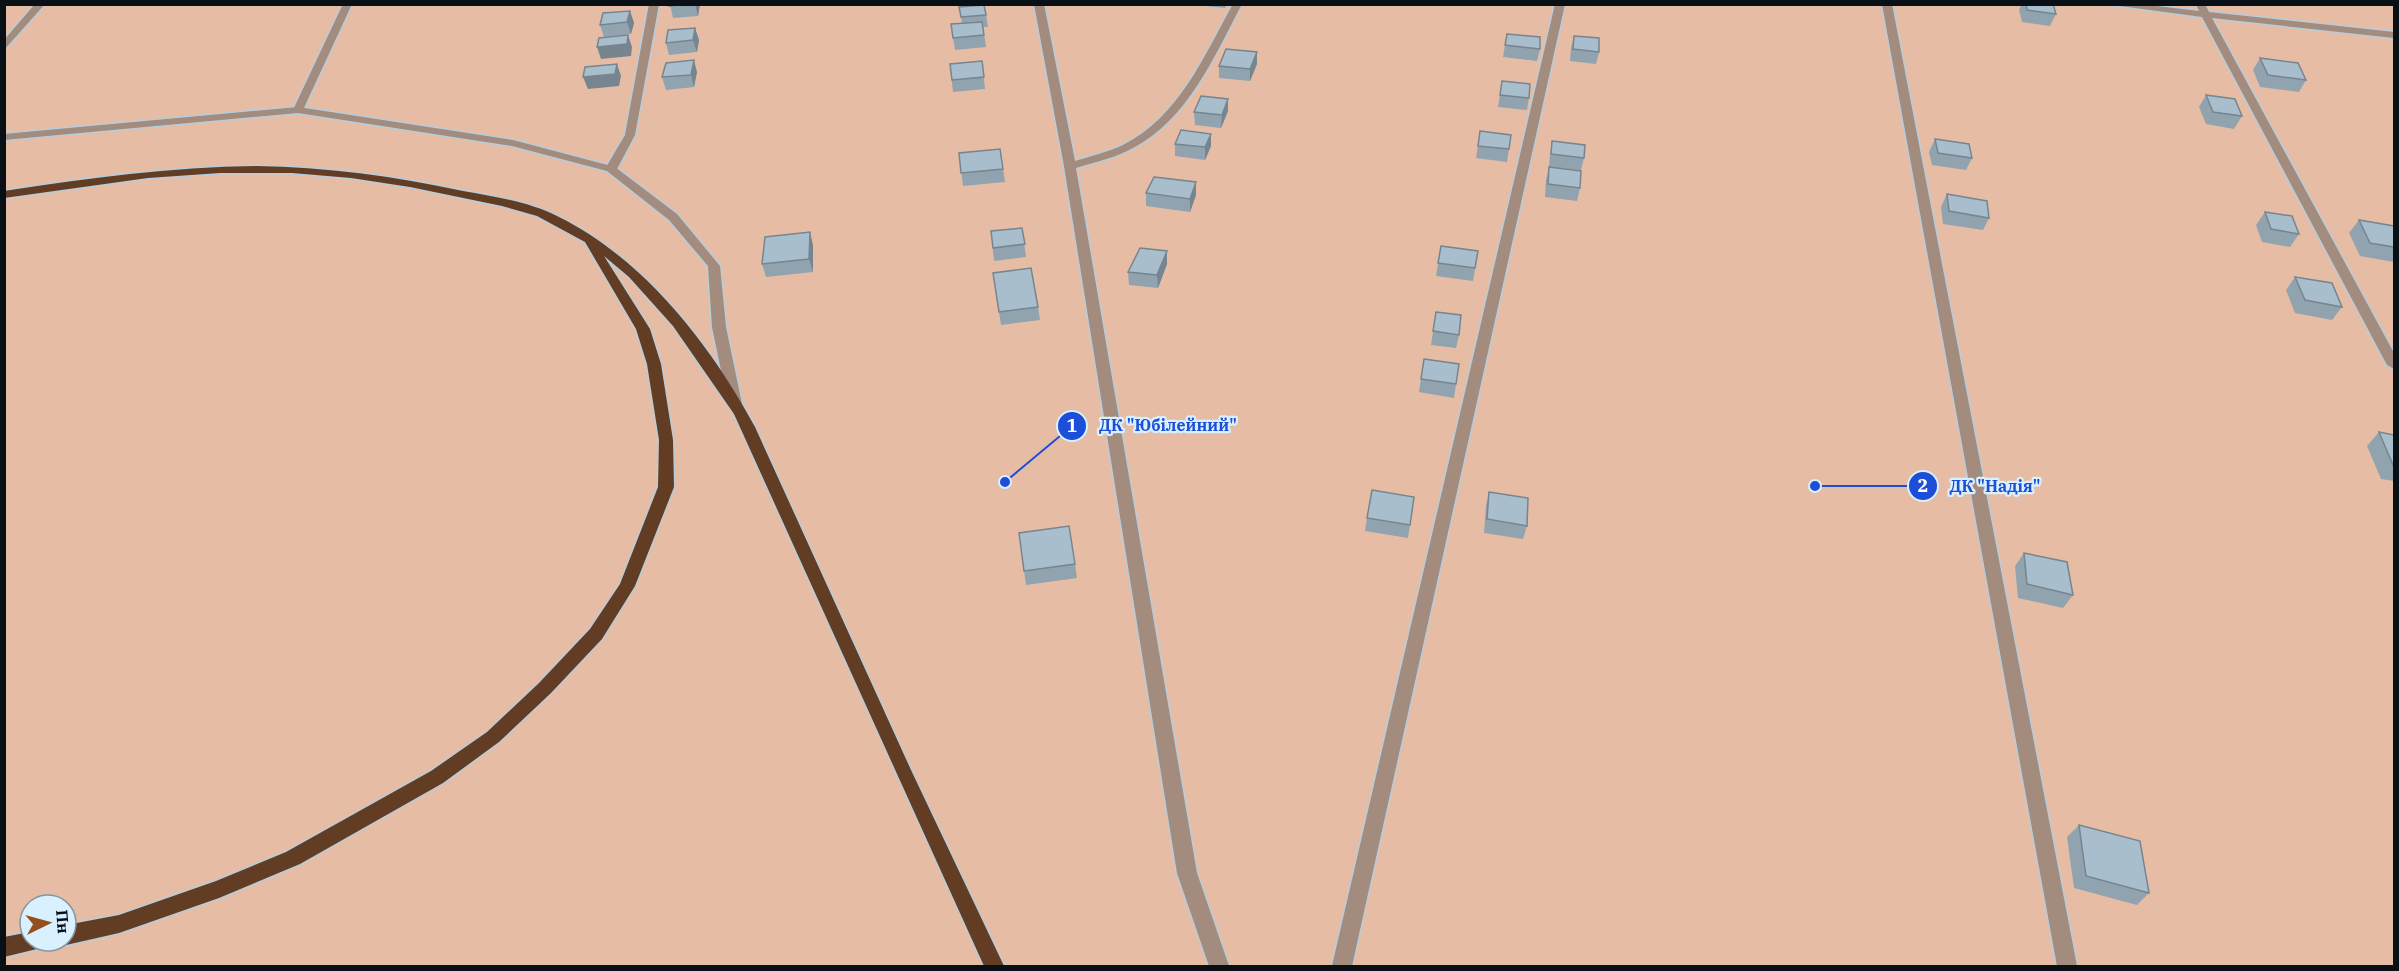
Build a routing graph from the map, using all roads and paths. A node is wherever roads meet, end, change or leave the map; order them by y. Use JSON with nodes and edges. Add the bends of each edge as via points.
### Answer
{"nodes":[{"id":1,"x":41,"y":4,"type":"edge"},
{"id":2,"x":348,"y":4,"type":"edge"},
{"id":3,"x":654,"y":4,"type":"edge"},
{"id":4,"x":1039,"y":4,"type":"edge"},
{"id":5,"x":1238,"y":4,"type":"edge"},
{"id":6,"x":1560,"y":4,"type":"edge"},
{"id":7,"x":1887,"y":4,"type":"edge"},
{"id":8,"x":2109,"y":4,"type":"edge"},
{"id":9,"x":2200,"y":4,"type":"edge"},
{"id":10,"x":2207,"y":16,"type":"junction"},
{"id":11,"x":2394,"y":35,"type":"edge"},
{"id":12,"x":4,"y":47,"type":"edge"},
{"id":13,"x":298,"y":110,"type":"junction"},
{"id":14,"x":4,"y":137,"type":"edge"},
{"id":15,"x":1070,"y":166,"type":"junction"},
{"id":16,"x":611,"y":169,"type":"junction"},
{"id":17,"x":4,"y":195,"type":"edge"},
{"id":18,"x":587,"y":238,"type":"junction"},
{"id":19,"x":2394,"y":365,"type":"edge"},
{"id":20,"x":735,"y":404,"type":"junction"},
{"id":21,"x":78,"y":932,"type":"edge"},
{"id":22,"x":994,"y":966,"type":"edge"},
{"id":23,"x":1219,"y":966,"type":"edge"},
{"id":24,"x":1342,"y":966,"type":"edge"},
{"id":25,"x":2067,"y":966,"type":"edge"}],
"edges":[{"from":1,"to":12,"type":"street"},
{"from":2,"to":13,"type":"street"},
{"from":3,"to":16,"type":"street","via":[[630,135]]},
{"from":4,"to":15,"type":"street"},
{"from":5,"to":15,"type":"street","via":[[1178,108],[1157,129],[1127,147]]},
{"from":6,"to":24,"type":"street"},
{"from":7,"to":25,"type":"street"},
{"from":8,"to":10,"type":"street"},
{"from":9,"to":10,"type":"street"},
{"from":10,"to":11,"type":"street"},
{"from":10,"to":19,"type":"street"},
{"from":13,"to":14,"type":"street"},
{"from":13,"to":16,"type":"street","via":[[513,143]]},
{"from":15,"to":23,"type":"street","via":[[1187,873]]},
{"from":16,"to":20,"type":"street","via":[[673,217],[714,266],[719,327]]},
{"from":17,"to":18,"type":"main road","via":[[110,178],[181,173],[242,169],[331,172],[406,182],[525,208]]},
{"from":18,"to":20,"type":"main road","via":[[622,263],[656,298]]},
{"from":18,"to":21,"type":"main road","via":[[643,329],[654,364],[666,440],[666,487],[627,586],[596,634],[493,736],[437,777],[292,858],[219,890],[119,924]]},
{"from":20,"to":22,"type":"main road"}]}
